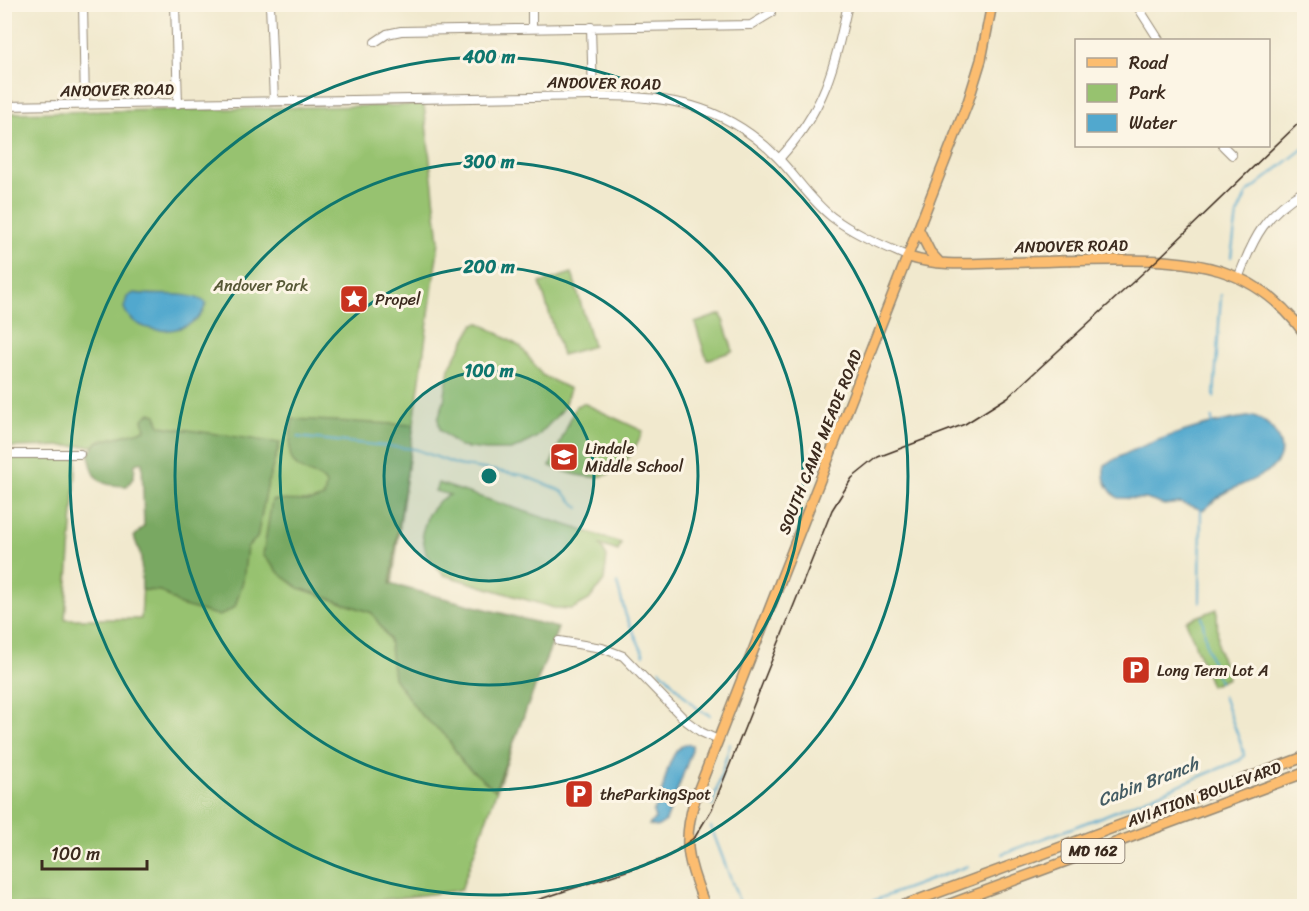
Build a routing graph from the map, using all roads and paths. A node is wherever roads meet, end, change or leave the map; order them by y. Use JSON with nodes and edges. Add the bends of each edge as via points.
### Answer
{"nodes":[{"id":1,"x":83,"y":4,"type":"edge"},
{"id":2,"x":175,"y":4,"type":"edge"},
{"id":3,"x":270,"y":4,"type":"edge"},
{"id":4,"x":532,"y":4,"type":"edge"},
{"id":5,"x":848,"y":4,"type":"edge"},
{"id":6,"x":992,"y":4,"type":"edge"},
{"id":7,"x":1136,"y":4,"type":"edge"},
{"id":8,"x":771,"y":13,"type":"dead end"},
{"id":9,"x":532,"y":27,"type":"junction"},
{"id":10,"x":591,"y":27,"type":"junction"},
{"id":11,"x":1159,"y":39,"type":"edge"},
{"id":12,"x":375,"y":42,"type":"dead end"},
{"id":13,"x":593,"y":96,"type":"junction"},
{"id":14,"x":274,"y":102,"type":"junction"},
{"id":15,"x":178,"y":104,"type":"junction"},
{"id":16,"x":85,"y":105,"type":"junction"},
{"id":17,"x":4,"y":106,"type":"edge"},
{"id":18,"x":1224,"y":147,"type":"edge"},
{"id":19,"x":1232,"y":156,"type":"dead end"},
{"id":20,"x":778,"y":159,"type":"junction"},
{"id":21,"x":1305,"y":191,"type":"edge"},
{"id":22,"x":919,"y":230,"type":"junction"},
{"id":23,"x":909,"y":257,"type":"junction"},
{"id":24,"x":940,"y":264,"type":"junction"},
{"id":25,"x":1239,"y":276,"type":"junction"},
{"id":26,"x":1305,"y":333,"type":"edge"},
{"id":27,"x":4,"y":454,"type":"edge"},
{"id":28,"x":80,"y":454,"type":"dead end"},
{"id":29,"x":559,"y":641,"type":"dead end"},
{"id":30,"x":718,"y":740,"type":"junction"},
{"id":31,"x":1305,"y":757,"type":"edge"},
{"id":32,"x":1274,"y":768,"type":"junction"},
{"id":33,"x":1305,"y":772,"type":"edge"},
{"id":34,"x":1268,"y":786,"type":"junction"},
{"id":35,"x":699,"y":889,"type":"junction"},
{"id":36,"x":700,"y":906,"type":"edge"},
{"id":37,"x":705,"y":906,"type":"edge"},
{"id":38,"x":711,"y":906,"type":"edge"},
{"id":39,"x":902,"y":906,"type":"edge"},
{"id":40,"x":945,"y":906,"type":"edge"}],
"edges":[{"from":1,"to":16,"type":"street"},
{"from":2,"to":15,"type":"street"},
{"from":3,"to":14,"type":"street"},
{"from":4,"to":9,"type":"street"},
{"from":5,"to":20,"type":"street","via":[[829,83],[811,118]]},
{"from":6,"to":22,"type":"main road","name":"SOUTH CAMP MEADE ROAD","via":[[968,102]]},
{"from":7,"to":11,"type":"street"},
{"from":8,"to":10,"type":"street","via":[[751,25]]},
{"from":9,"to":10,"type":"street"},
{"from":9,"to":12,"type":"street","via":[[401,31]]},
{"from":10,"to":13,"type":"street"},
{"from":13,"to":14,"type":"street","name":"ANDOVER ROAD"},
{"from":13,"to":20,"type":"street","name":"ANDOVER ROAD","via":[[659,97],[699,107],[744,130]]},
{"from":14,"to":15,"type":"street","name":"ANDOVER ROAD"},
{"from":15,"to":16,"type":"street","name":"ANDOVER ROAD"},
{"from":16,"to":17,"type":"street","name":"ANDOVER ROAD"},
{"from":18,"to":19,"type":"street"},
{"from":20,"to":23,"type":"street","name":"ANDOVER ROAD","via":[[830,215],[868,239]]},
{"from":21,"to":25,"type":"street","via":[[1281,205],[1263,224]]},
{"from":22,"to":23,"type":"main road","name":"SOUTH CAMP MEADE ROAD"},
{"from":22,"to":24,"type":"main road"},
{"from":23,"to":24,"type":"main road","name":"ANDOVER ROAD"},
{"from":23,"to":30,"type":"main road","name":"SOUTH CAMP MEADE ROAD"},
{"from":24,"to":25,"type":"main road","name":"ANDOVER ROAD","via":[[1163,260],[1204,265]]},
{"from":25,"to":26,"type":"main road","name":"ANDOVER ROAD","via":[[1276,302]]},
{"from":27,"to":28,"type":"street"},
{"from":29,"to":30,"type":"street","via":[[623,656],[685,720]]},
{"from":30,"to":35,"type":"main road","name":"SOUTH CAMP MEADE ROAD","via":[[695,799],[687,834],[687,850]]},
{"from":31,"to":32,"type":"main road","name":"AVIATION BOULEVARD","number":"MD 162"},
{"from":32,"to":34,"type":"main road"},
{"from":32,"to":39,"type":"main road","name":"AVIATION BOULEVARD","number":"MD 162"},
{"from":33,"to":34,"type":"main road","name":"AVIATION BOULEVARD","number":"MD 162"},
{"from":34,"to":40,"type":"main road","name":"AVIATION BOULEVARD","number":"MD 162"},
{"from":35,"to":36,"type":"main road"},
{"from":35,"to":37,"type":"main road"},
{"from":35,"to":38,"type":"main road"}]}
